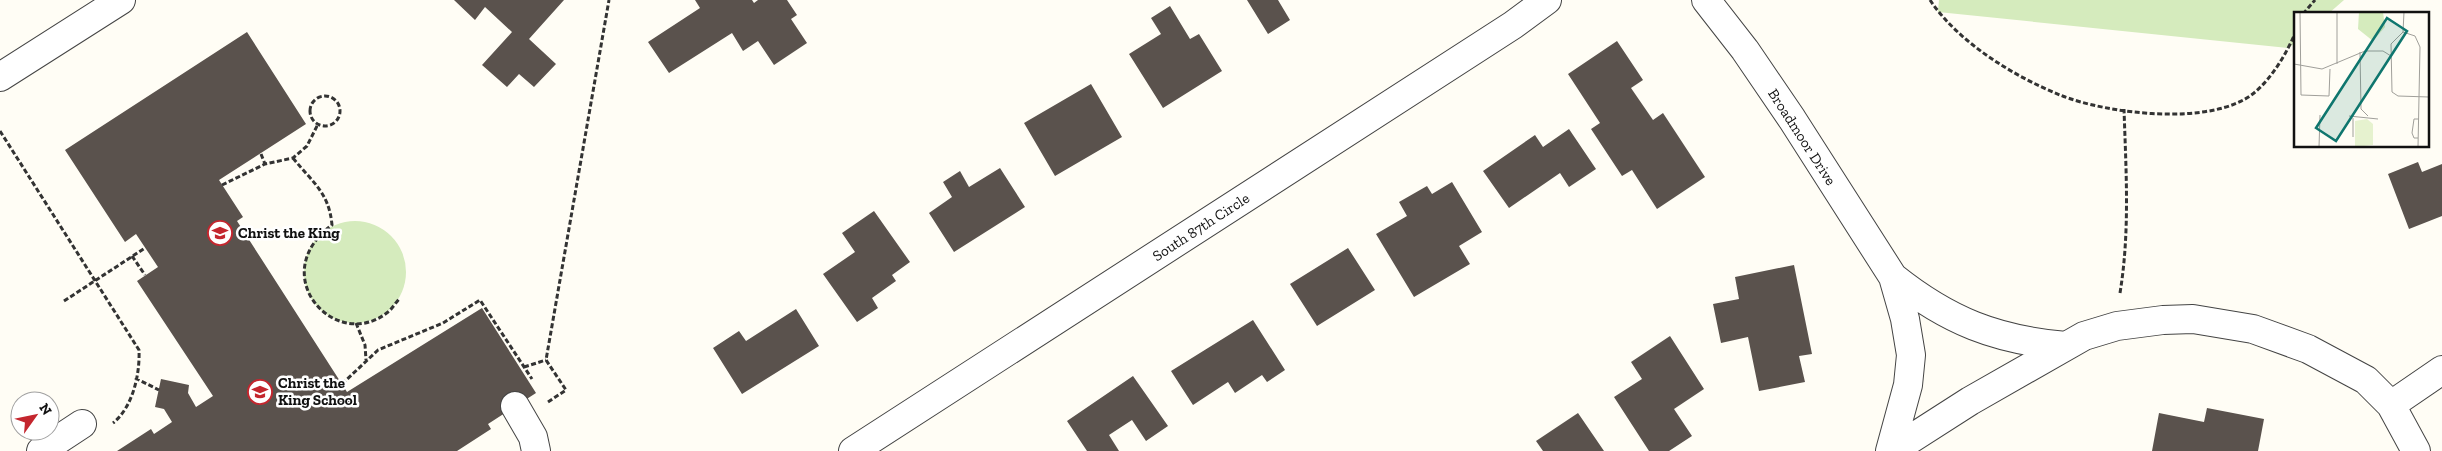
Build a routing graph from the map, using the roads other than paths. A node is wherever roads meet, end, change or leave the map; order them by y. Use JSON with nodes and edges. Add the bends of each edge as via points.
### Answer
{"nodes":[{"id":1,"x":121,"y":0,"type":"edge"},
{"id":2,"x":1547,"y":0,"type":"edge"},
{"id":3,"x":1706,"y":0,"type":"edge"},
{"id":4,"x":0,"y":77,"type":"edge"},
{"id":5,"x":1893,"y":277,"type":"junction"},
{"id":6,"x":2066,"y":346,"type":"junction"},
{"id":7,"x":2442,"y":370,"type":"edge"},
{"id":8,"x":2391,"y":405,"type":"junction"},
{"id":9,"x":515,"y":406,"type":"dead end"},
{"id":10,"x":82,"y":424,"type":"dead end"},
{"id":11,"x":40,"y":451,"type":"edge"},
{"id":12,"x":536,"y":451,"type":"edge"},
{"id":13,"x":853,"y":451,"type":"edge"},
{"id":14,"x":1891,"y":451,"type":"edge"},
{"id":15,"x":2416,"y":451,"type":"edge"}],
"edges":[{"from":1,"to":4,"type":"street"},
{"from":2,"to":13,"type":"street","name":"South 87th Circle"},
{"from":3,"to":5,"type":"street","name":"Broadmoor Drive","via":[[1745,50]]},
{"from":5,"to":6,"type":"street","name":"Broadmoor Drive","via":[[1923,301],[1990,333],[2029,343]]},
{"from":5,"to":14,"type":"street","name":"Broadmoor Drive","via":[[1911,355],[1902,415]]},
{"from":6,"to":8,"type":"street","name":"Broadmoor Drive","via":[[2084,336],[2117,326],[2163,320],[2193,319],[2253,329],[2308,349],[2366,380]]},
{"from":6,"to":14,"type":"street","name":"Broadmoor Drive"},
{"from":7,"to":8,"type":"street"},
{"from":8,"to":15,"type":"street","name":"Broadmoor Drive"},
{"from":9,"to":12,"type":"street","via":[[533,437]]},
{"from":10,"to":11,"type":"street"}]}
